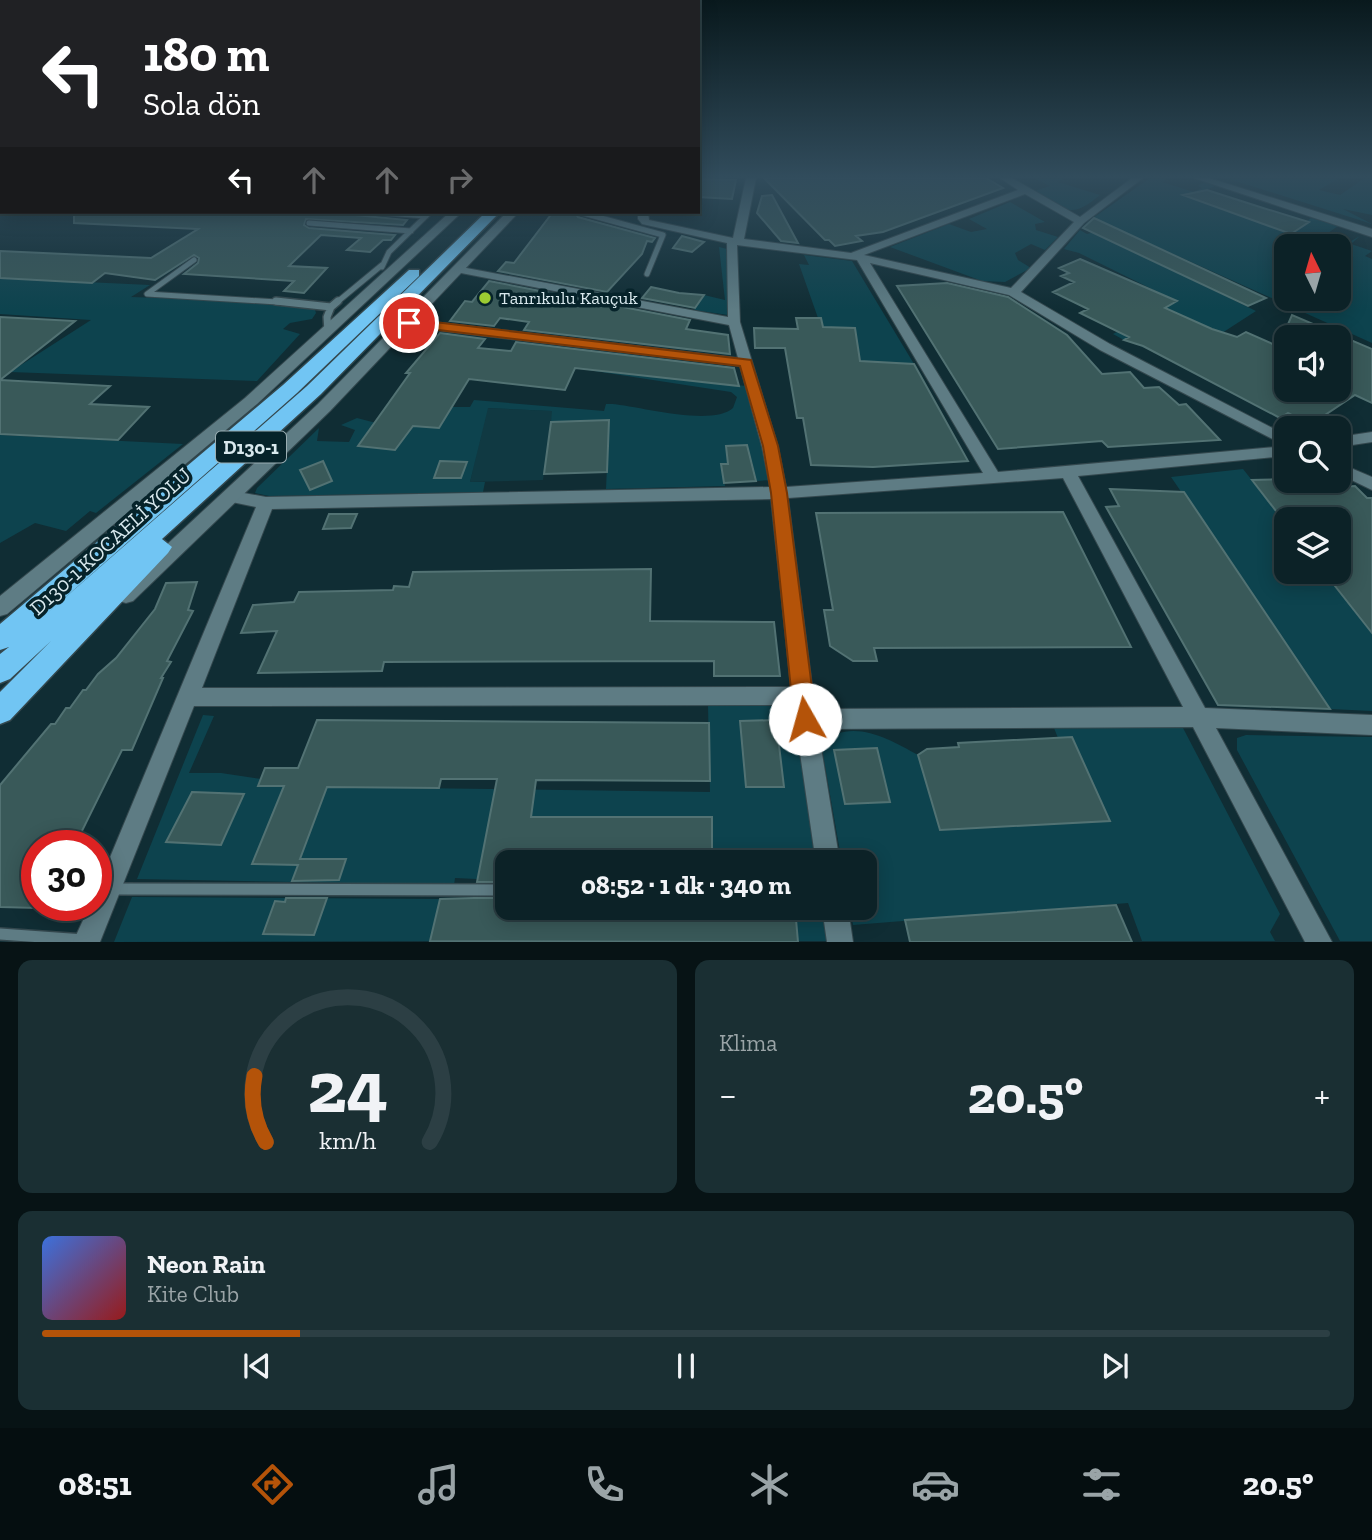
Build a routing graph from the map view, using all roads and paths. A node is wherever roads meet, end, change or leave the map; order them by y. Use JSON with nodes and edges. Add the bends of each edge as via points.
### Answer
{"nodes":[{"id":1,"x":420,"y":222,"type":"edge"},
{"id":2,"x":446,"y":222,"type":"edge"},
{"id":3,"x":465,"y":222,"type":"edge"},
{"id":4,"x":483,"y":222,"type":"edge"},
{"id":5,"x":504,"y":222,"type":"edge"},
{"id":6,"x":615,"y":222,"type":"edge"},
{"id":7,"x":646,"y":222,"type":"edge"},
{"id":8,"x":740,"y":222,"type":"edge"},
{"id":9,"x":945,"y":222,"type":"edge"},
{"id":10,"x":1079,"y":222,"type":"edge"},
{"id":11,"x":1342,"y":222,"type":"edge"},
{"id":12,"x":1345,"y":222,"type":"edge"},
{"id":13,"x":309,"y":223,"type":"dead end"},
{"id":14,"x":411,"y":231,"type":"junction"},
{"id":15,"x":1372,"y":231,"type":"edge"},
{"id":16,"x":735,"y":241,"type":"junction"},
{"id":17,"x":856,"y":257,"type":"junction"},
{"id":18,"x":194,"y":260,"type":"dead end"},
{"id":19,"x":382,"y":265,"type":"junction"},
{"id":20,"x":461,"y":270,"type":"junction"},
{"id":21,"x":648,"y":274,"type":"dead end"},
{"id":22,"x":378,"y":286,"type":"junction"},
{"id":23,"x":1013,"y":292,"type":"junction"},
{"id":24,"x":331,"y":307,"type":"junction"},
{"id":25,"x":734,"y":322,"type":"junction"},
{"id":26,"x":409,"y":323,"type":"junction"},
{"id":27,"x":328,"y":332,"type":"junction"},
{"id":28,"x":746,"y":363,"type":"junction"},
{"id":29,"x":314,"y":390,"type":"junction"},
{"id":30,"x":1274,"y":435,"type":"edge"},
{"id":31,"x":1372,"y":437,"type":"edge"},
{"id":32,"x":1351,"y":440,"type":"edge"},
{"id":33,"x":1274,"y":452,"type":"edge"},
{"id":34,"x":1068,"y":472,"type":"junction"},
{"id":35,"x":1351,"y":474,"type":"edge"},
{"id":36,"x":994,"y":478,"type":"junction"},
{"id":37,"x":1372,"y":484,"type":"edge"},
{"id":38,"x":779,"y":493,"type":"junction"},
{"id":39,"x":233,"y":497,"type":"junction"},
{"id":40,"x":266,"y":503,"type":"junction"},
{"id":41,"x":109,"y":548,"type":"junction"},
{"id":42,"x":0,"y":608,"type":"edge"},
{"id":43,"x":0,"y":634,"type":"edge"},
{"id":44,"x":0,"y":639,"type":"edge"},
{"id":45,"x":0,"y":671,"type":"edge"},
{"id":46,"x":189,"y":697,"type":"junction"},
{"id":47,"x":3,"y":708,"type":"edge"},
{"id":48,"x":803,"y":708,"type":"junction"},
{"id":49,"x":1198,"y":717,"type":"junction"},
{"id":50,"x":1372,"y":725,"type":"edge"},
{"id":51,"x":826,"y":850,"type":"edge"},
{"id":52,"x":112,"y":884,"type":"edge"},
{"id":53,"x":112,"y":889,"type":"edge"},
{"id":54,"x":495,"y":890,"type":"edge"},
{"id":55,"x":837,"y":920,"type":"edge"},
{"id":56,"x":95,"y":921,"type":"edge"},
{"id":57,"x":0,"y":934,"type":"edge"},
{"id":58,"x":86,"y":941,"type":"edge"},
{"id":59,"x":840,"y":942,"type":"edge"},
{"id":60,"x":1320,"y":942,"type":"edge"}],
"edges":[{"from":1,"to":14,"type":"lane"},
{"from":2,"to":22,"type":"street"},
{"from":3,"to":41,"type":"highway","number":"D130-1","via":[[290,389]]},
{"from":4,"to":29,"type":"highway","name":"D130-1 KOCAELİ YOLU","number":"D130-1"},
{"from":5,"to":20,"type":"street"},
{"from":6,"to":21,"type":"lane","via":[[663,235]]},
{"from":7,"to":16,"type":"street"},
{"from":8,"to":16,"type":"street"},
{"from":9,"to":17,"type":"street"},
{"from":10,"to":23,"type":"street"},
{"from":11,"to":15,"type":"street"},
{"from":12,"to":15,"type":"street"},
{"from":13,"to":14,"type":"lane"},
{"from":14,"to":19,"type":"lane"},
{"from":16,"to":17,"type":"street"},
{"from":16,"to":25,"type":"street"},
{"from":17,"to":23,"type":"street"},
{"from":17,"to":36,"type":"street"},
{"from":18,"to":24,"type":"lane","via":[[147,294]]},
{"from":19,"to":22,"type":"lane"},
{"from":19,"to":24,"type":"lane"},
{"from":20,"to":25,"type":"street"},
{"from":20,"to":26,"type":"street"},
{"from":22,"to":27,"type":"street"},
{"from":23,"to":30,"type":"street","via":[[1105,347]]},
{"from":24,"to":27,"type":"lane"},
{"from":25,"to":28,"type":"street"},
{"from":26,"to":28,"type":"street"},
{"from":26,"to":39,"type":"street"},
{"from":27,"to":42,"type":"street","via":[[223,425]]},
{"from":28,"to":38,"type":"street"},
{"from":29,"to":45,"type":"highway","name":"D130-1 KOCAELİ YOLU","number":"D130-1"},
{"from":29,"to":47,"type":"highway"},
{"from":31,"to":32,"type":"street"},
{"from":33,"to":34,"type":"street"},
{"from":34,"to":36,"type":"street"},
{"from":34,"to":49,"type":"street"},
{"from":35,"to":37,"type":"street"},
{"from":36,"to":38,"type":"street"},
{"from":38,"to":40,"type":"street"},
{"from":38,"to":48,"type":"street"},
{"from":39,"to":40,"type":"street"},
{"from":39,"to":47,"type":"street"},
{"from":40,"to":46,"type":"street"},
{"from":41,"to":43,"type":"highway"},
{"from":41,"to":44,"type":"highway","number":"D130-1"},
{"from":46,"to":48,"type":"street"},
{"from":46,"to":52,"type":"street"},
{"from":48,"to":49,"type":"street"},
{"from":48,"to":51,"type":"street"},
{"from":49,"to":50,"type":"street"},
{"from":49,"to":60,"type":"street"},
{"from":53,"to":54,"type":"lane"},
{"from":55,"to":59,"type":"street"},
{"from":56,"to":58,"type":"street"},
{"from":57,"to":58,"type":"lane"}]}
